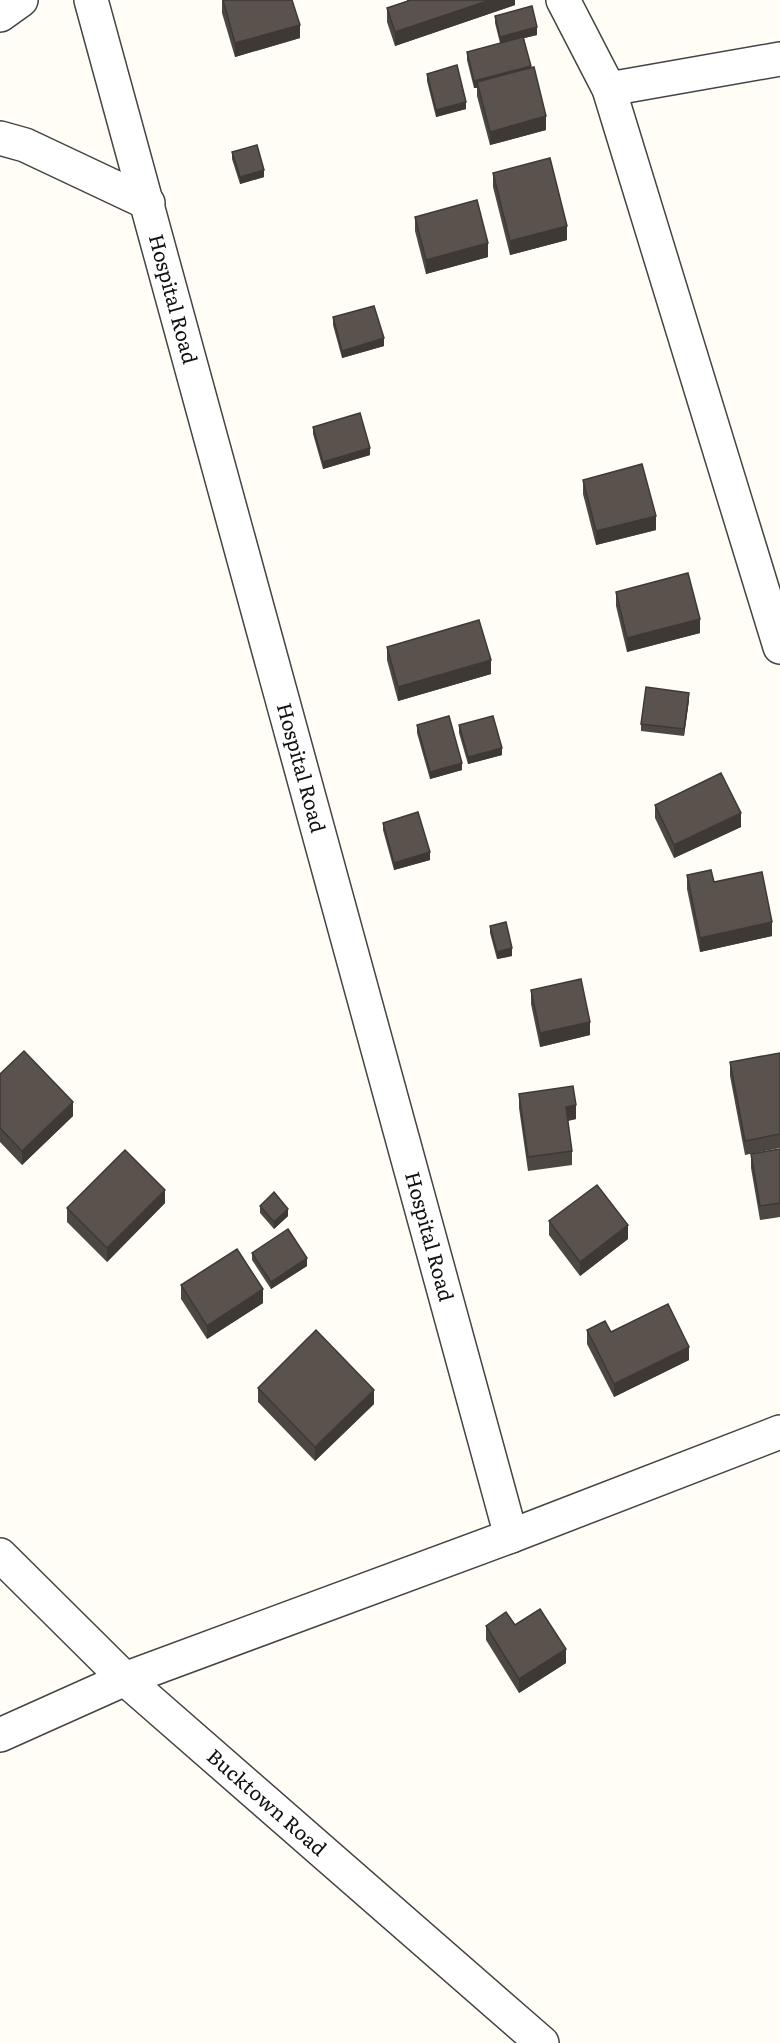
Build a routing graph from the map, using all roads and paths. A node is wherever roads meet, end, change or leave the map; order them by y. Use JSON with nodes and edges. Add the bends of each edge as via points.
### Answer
{"nodes":[{"id":1,"x":21,"y":0,"type":"edge"},
{"id":2,"x":91,"y":0,"type":"edge"},
{"id":3,"x":563,"y":0,"type":"edge"},
{"id":4,"x":0,"y":15,"type":"edge"},
{"id":5,"x":780,"y":59,"type":"edge"},
{"id":6,"x":609,"y":89,"type":"junction"},
{"id":7,"x":0,"y":138,"type":"edge"},
{"id":8,"x":148,"y":203,"type":"junction"},
{"id":9,"x":780,"y":647,"type":"edge"},
{"id":10,"x":780,"y":1432,"type":"edge"},
{"id":11,"x":511,"y":1536,"type":"junction"},
{"id":12,"x":0,"y":1555,"type":"edge"},
{"id":13,"x":125,"y":1679,"type":"junction"},
{"id":14,"x":0,"y":1735,"type":"edge"},
{"id":15,"x":542,"y":2043,"type":"edge"}],
"edges":[{"from":1,"to":4,"type":"street"},
{"from":2,"to":8,"type":"street","name":"Hospital Road"},
{"from":3,"to":6,"type":"street"},
{"from":5,"to":6,"type":"street"},
{"from":6,"to":9,"type":"street"},
{"from":7,"to":8,"type":"street","via":[[25,145]]},
{"from":8,"to":11,"type":"street","name":"Hospital Road"},
{"from":10,"to":11,"type":"street"},
{"from":11,"to":13,"type":"street"},
{"from":12,"to":13,"type":"street","name":"Bucktown Road"},
{"from":13,"to":14,"type":"street"},
{"from":13,"to":15,"type":"street","name":"Bucktown Road"}]}
